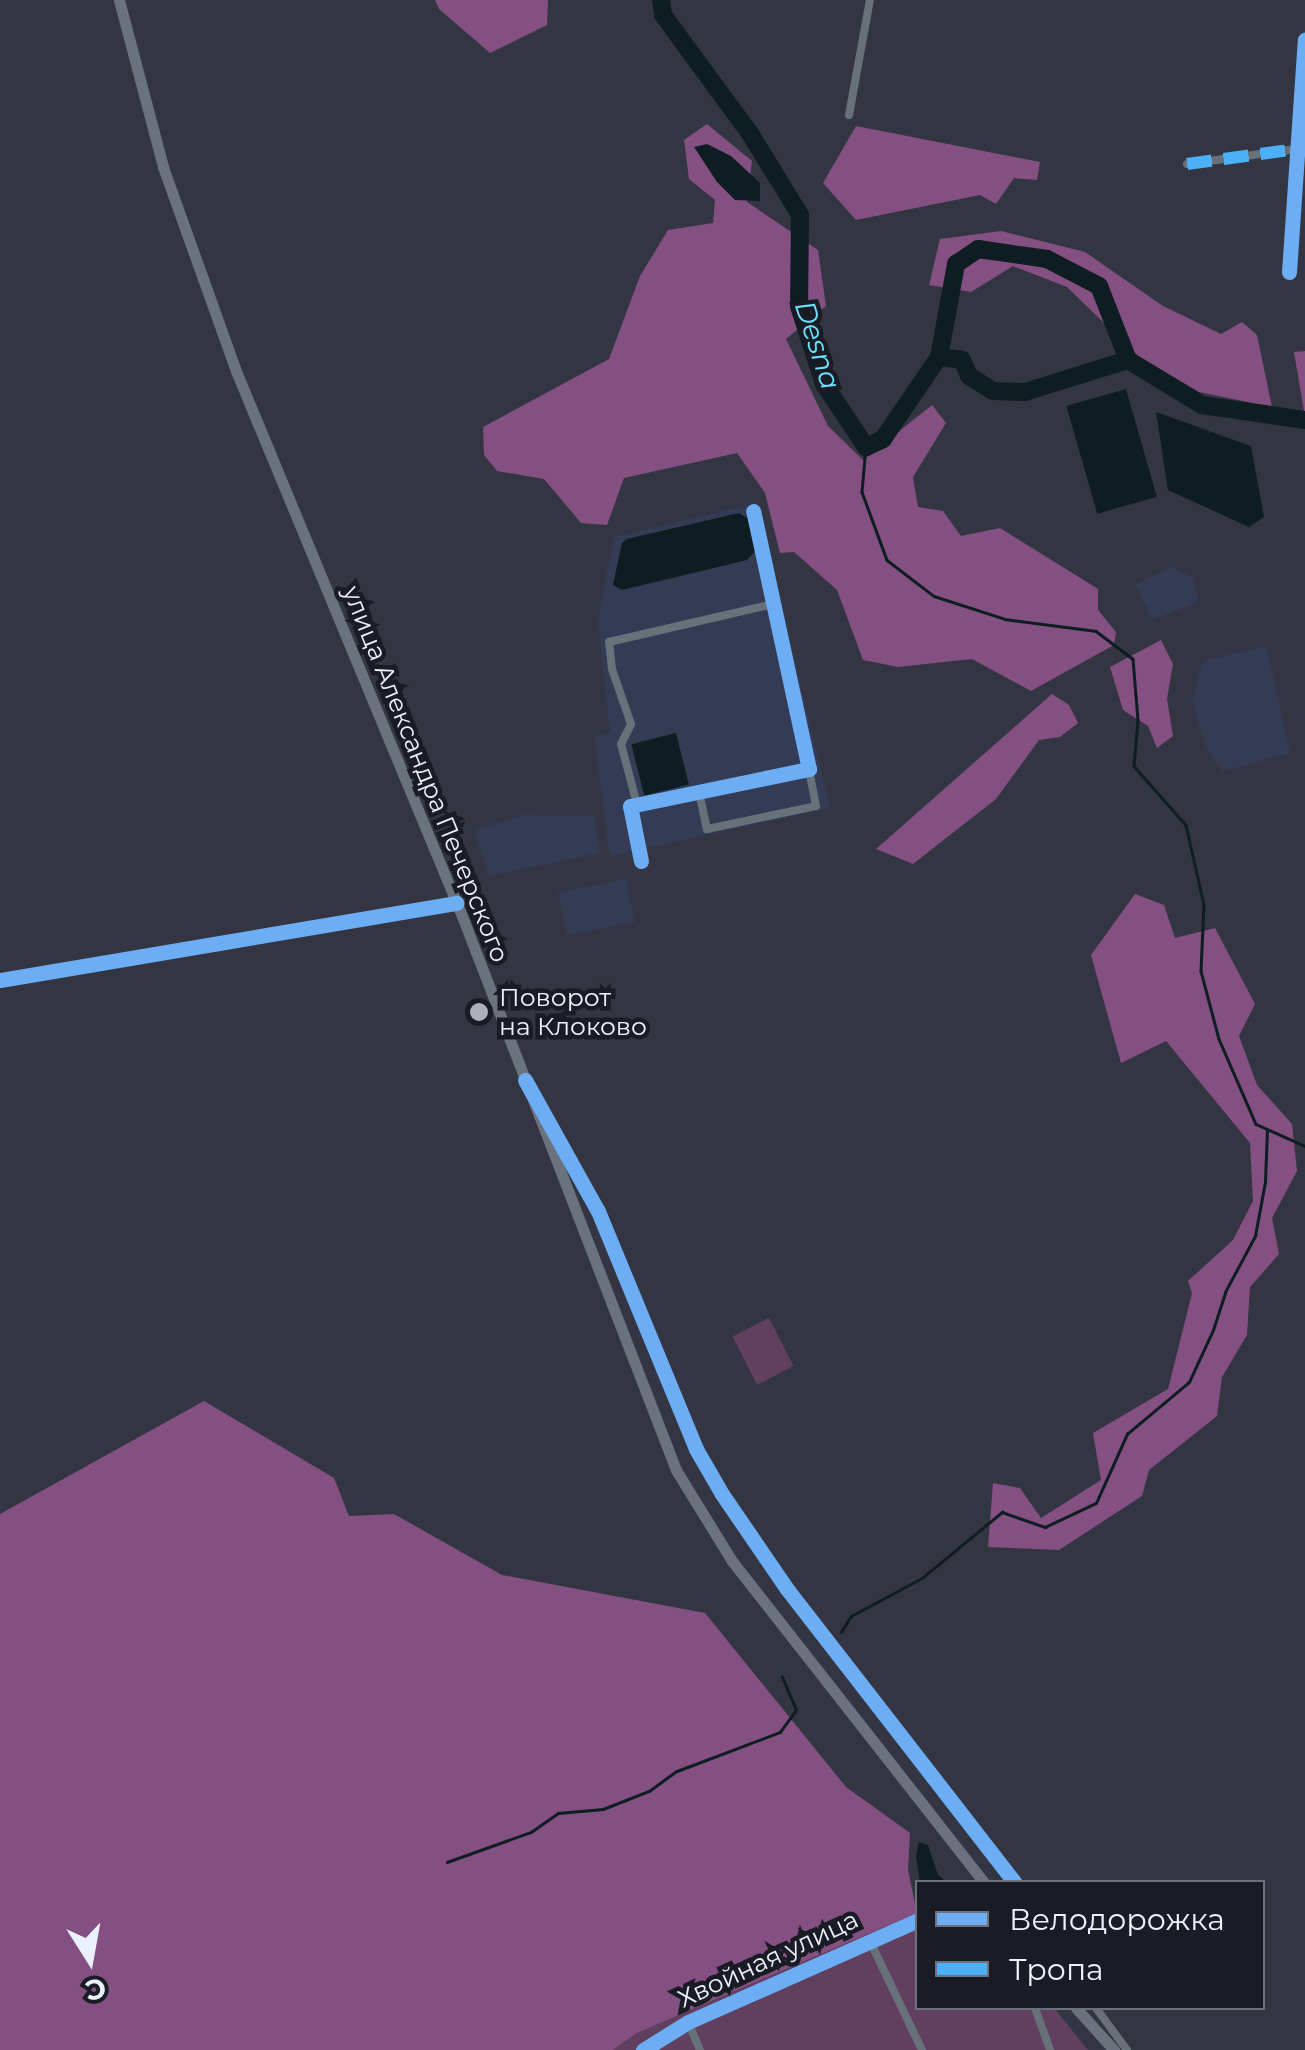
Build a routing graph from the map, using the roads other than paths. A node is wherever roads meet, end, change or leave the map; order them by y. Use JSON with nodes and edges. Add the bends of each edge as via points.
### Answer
{"nodes":[{"id":1,"x":119,"y":0,"type":"edge"},
{"id":2,"x":870,"y":0,"type":"edge"},
{"id":3,"x":1305,"y":40,"type":"edge"},
{"id":4,"x":849,"y":115,"type":"dead end"},
{"id":5,"x":1297,"y":149,"type":"junction"},
{"id":6,"x":1187,"y":164,"type":"dead end"},
{"id":7,"x":1289,"y":272,"type":"dead end"},
{"id":8,"x":753,"y":511,"type":"dead end"},
{"id":9,"x":773,"y":604,"type":"junction"},
{"id":10,"x":808,"y":769,"type":"junction"},
{"id":11,"x":699,"y":792,"type":"junction"},
{"id":12,"x":637,"y":804,"type":"junction"},
{"id":13,"x":642,"y":861,"type":"dead end"},
{"id":14,"x":457,"y":903,"type":"junction"},
{"id":15,"x":0,"y":980,"type":"edge"},
{"id":16,"x":526,"y":1080,"type":"junction"},
{"id":17,"x":982,"y":1880,"type":"edge"},
{"id":18,"x":1012,"y":1880,"type":"edge"},
{"id":19,"x":915,"y":1921,"type":"edge"},
{"id":20,"x":869,"y":1939,"type":"junction"},
{"id":21,"x":1035,"y":2010,"type":"edge"},
{"id":22,"x":1078,"y":2010,"type":"edge"},
{"id":23,"x":1097,"y":2010,"type":"edge"},
{"id":24,"x":688,"y":2022,"type":"junction"},
{"id":25,"x":643,"y":2050,"type":"edge"},
{"id":26,"x":700,"y":2050,"type":"edge"},
{"id":27,"x":922,"y":2050,"type":"edge"},
{"id":28,"x":1050,"y":2050,"type":"edge"},
{"id":29,"x":1114,"y":2050,"type":"edge"},
{"id":30,"x":1127,"y":2050,"type":"edge"}],
"edges":[{"from":1,"to":14,"type":"main road","name":"улица Александра Печерского","via":[[164,167],[229,354]]},
{"from":2,"to":4,"type":"street"},
{"from":3,"to":5,"type":"street"},
{"from":5,"to":6,"type":"street"},
{"from":5,"to":7,"type":"street"},
{"from":8,"to":9,"type":"street"},
{"from":9,"to":10,"type":"street"},
{"from":9,"to":12,"type":"street","via":[[610,642],[631,724],[621,744]]},
{"from":10,"to":11,"type":"street"},
{"from":10,"to":11,"type":"street","via":[[816,806],[743,822],[707,829]]},
{"from":11,"to":12,"type":"street"},
{"from":12,"to":13,"type":"street","via":[[630,806]]},
{"from":14,"to":15,"type":"main road"},
{"from":14,"to":16,"type":"main road","name":"улица Александра Печерского"},
{"from":16,"to":17,"type":"main road","name":"улица Александра Печерского","via":[[652,1413],[702,1516]]},
{"from":16,"to":18,"type":"street","via":[[598,1211],[696,1449],[722,1494],[787,1589]]},
{"from":19,"to":20,"type":"street","name":"Хвойная улица"},
{"from":20,"to":24,"type":"street","name":"Хвойная улица"},
{"from":20,"to":27,"type":"street"},
{"from":21,"to":28,"type":"street"},
{"from":22,"to":29,"type":"main road"},
{"from":23,"to":30,"type":"street"},
{"from":24,"to":25,"type":"street","name":"Хвойная улица"},
{"from":24,"to":26,"type":"street"}]}
